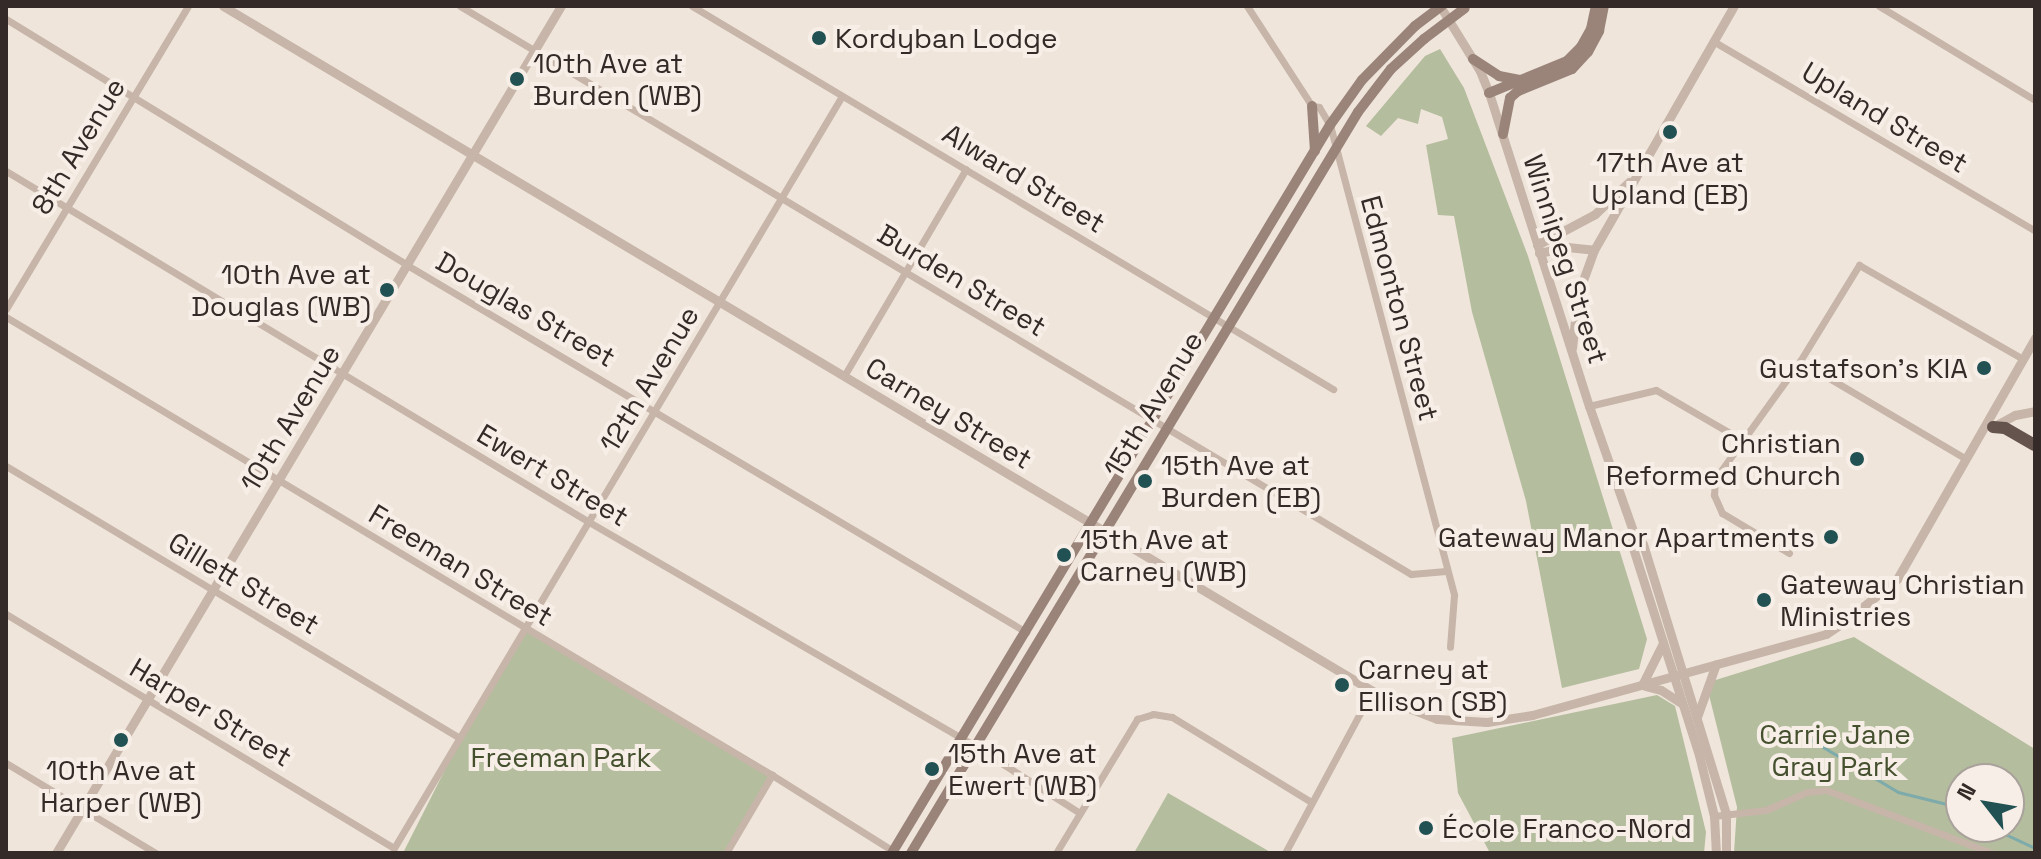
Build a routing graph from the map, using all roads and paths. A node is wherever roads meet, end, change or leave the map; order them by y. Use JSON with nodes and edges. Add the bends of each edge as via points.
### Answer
{"nodes":[{"id":1,"x":188,"y":6,"type":"edge"},
{"id":2,"x":223,"y":6,"type":"edge"},
{"id":3,"x":460,"y":6,"type":"edge"},
{"id":4,"x":561,"y":6,"type":"edge"},
{"id":5,"x":692,"y":6,"type":"edge"},
{"id":6,"x":1247,"y":6,"type":"edge"},
{"id":7,"x":1441,"y":6,"type":"edge"},
{"id":8,"x":1596,"y":6,"type":"edge"},
{"id":9,"x":1604,"y":6,"type":"edge"},
{"id":10,"x":1734,"y":6,"type":"edge"},
{"id":11,"x":1879,"y":6,"type":"edge"},
{"id":12,"x":1466,"y":7,"type":"edge"},
{"id":13,"x":6,"y":19,"type":"edge"},
{"id":14,"x":1713,"y":41,"type":"junction"},
{"id":15,"x":534,"y":51,"type":"junction"},
{"id":16,"x":1473,"y":59,"type":"junction"},
{"id":17,"x":1522,"y":80,"type":"junction"},
{"id":18,"x":1489,"y":93,"type":"junction"},
{"id":19,"x":133,"y":96,"type":"junction"},
{"id":20,"x":842,"y":96,"type":"junction"},
{"id":21,"x":2035,"y":100,"type":"edge"},
{"id":22,"x":1312,"y":106,"type":"junction"},
{"id":23,"x":1330,"y":125,"type":"junction"},
{"id":24,"x":1503,"y":134,"type":"junction"},
{"id":25,"x":1335,"y":147,"type":"junction"},
{"id":26,"x":1315,"y":153,"type":"junction"},
{"id":27,"x":472,"y":155,"type":"junction"},
{"id":28,"x":966,"y":169,"type":"junction"},
{"id":29,"x":6,"y":171,"type":"edge"},
{"id":30,"x":1631,"y":180,"type":"junction"},
{"id":31,"x":782,"y":198,"type":"junction"},
{"id":32,"x":66,"y":208,"type":"junction"},
{"id":33,"x":2035,"y":231,"type":"edge"},
{"id":34,"x":1538,"y":249,"type":"junction"},
{"id":35,"x":1594,"y":250,"type":"junction"},
{"id":36,"x":407,"y":265,"type":"junction"},
{"id":37,"x":906,"y":271,"type":"junction"},
{"id":38,"x":720,"y":303,"type":"junction"},
{"id":39,"x":6,"y":309,"type":"edge"},
{"id":40,"x":6,"y":317,"type":"edge"},
{"id":41,"x":1215,"y":318,"type":"junction"},
{"id":42,"x":1228,"y":325,"type":"junction"},
{"id":43,"x":2035,"y":338,"type":"edge"},
{"id":44,"x":1572,"y":351,"type":"junction"},
{"id":45,"x":2023,"y":359,"type":"junction"},
{"id":46,"x":1800,"y":361,"type":"junction"},
{"id":47,"x":341,"y":374,"type":"junction"},
{"id":48,"x":844,"y":376,"type":"junction"},
{"id":49,"x":1333,"y":389,"type":"dead end"},
{"id":50,"x":1589,"y":406,"type":"junction"},
{"id":51,"x":656,"y":410,"type":"junction"},
{"id":52,"x":2035,"y":411,"type":"edge"},
{"id":53,"x":1153,"y":420,"type":"junction"},
{"id":54,"x":1993,"y":427,"type":"junction"},
{"id":55,"x":1166,"y":428,"type":"junction"},
{"id":56,"x":1980,"y":435,"type":"junction"},
{"id":57,"x":1742,"y":440,"type":"junction"},
{"id":58,"x":2035,"y":445,"type":"edge"},
{"id":59,"x":1965,"y":458,"type":"junction"},
{"id":60,"x":6,"y":466,"type":"edge"},
{"id":61,"x":277,"y":482,"type":"junction"},
{"id":62,"x":589,"y":522,"type":"junction"},
{"id":63,"x":1091,"y":523,"type":"junction"},
{"id":64,"x":1104,"y":531,"type":"junction"},
{"id":65,"x":1634,"y":534,"type":"junction"},
{"id":66,"x":1789,"y":553,"type":"dead end"},
{"id":67,"x":1446,"y":571,"type":"junction"},
{"id":68,"x":213,"y":590,"type":"junction"},
{"id":69,"x":6,"y":614,"type":"edge"},
{"id":70,"x":525,"y":629,"type":"junction"},
{"id":71,"x":1026,"y":632,"type":"junction"},
{"id":72,"x":1663,"y":643,"type":"junction"},
{"id":73,"x":1450,"y":647,"type":"dead end"},
{"id":74,"x":1716,"y":664,"type":"junction"},
{"id":75,"x":1679,"y":675,"type":"junction"},
{"id":76,"x":1642,"y":685,"type":"junction"},
{"id":77,"x":1372,"y":691,"type":"junction"},
{"id":78,"x":147,"y":699,"type":"junction"},
{"id":79,"x":1683,"y":705,"type":"junction"},
{"id":80,"x":1697,"y":717,"type":"junction"},
{"id":81,"x":460,"y":738,"type":"junction"},
{"id":82,"x":961,"y":738,"type":"junction"},
{"id":83,"x":975,"y":746,"type":"junction"},
{"id":84,"x":6,"y":763,"type":"edge"},
{"id":85,"x":772,"y":775,"type":"junction"},
{"id":86,"x":1311,"y":802,"type":"junction"},
{"id":87,"x":82,"y":809,"type":"junction"},
{"id":88,"x":1080,"y":813,"type":"junction"},
{"id":89,"x":1726,"y":814,"type":"junction"},
{"id":90,"x":1714,"y":816,"type":"junction"},
{"id":91,"x":394,"y":848,"type":"joint"},
{"id":92,"x":893,"y":852,"type":"edge"},
{"id":93,"x":56,"y":853,"type":"edge"},
{"id":94,"x":156,"y":853,"type":"edge"},
{"id":95,"x":726,"y":853,"type":"edge"},
{"id":96,"x":911,"y":853,"type":"edge"},
{"id":97,"x":1056,"y":853,"type":"edge"},
{"id":98,"x":1285,"y":853,"type":"edge"},
{"id":99,"x":1716,"y":853,"type":"edge"},
{"id":100,"x":1726,"y":853,"type":"edge"},
{"id":101,"x":1992,"y":853,"type":"edge"}],
"edges":[{"from":1,"to":19,"type":"street","name":"8th Avenue"},
{"from":2,"to":27,"type":"street","name":"Carney Street"},
{"from":3,"to":15,"type":"street","name":"Burden Street"},
{"from":4,"to":15,"type":"street","name":"10th Avenue"},
{"from":5,"to":20,"type":"street","name":"Alward Street"},
{"from":6,"to":22,"type":"street"},
{"from":7,"to":16,"type":"street","name":"Winnipeg Street"},
{"from":7,"to":23,"type":"main road","name":"15th Avenue","bridge":true,"via":[[1362,80]]},
{"from":8,"to":17,"type":"main road","via":[[1581,47],[1554,69]]},
{"from":9,"to":24,"type":"main road","via":[[1599,31],[1572,69],[1510,98]]},
{"from":10,"to":14,"type":"street"},
{"from":11,"to":21,"type":"street"},
{"from":12,"to":25,"type":"main road","name":"15th Avenue","bridge":true,"via":[[1424,39],[1374,90]]},
{"from":13,"to":19,"type":"street","name":"Douglas Street"},
{"from":14,"to":30,"type":"street"},
{"from":14,"to":33,"type":"street","name":"Upland Street"},
{"from":15,"to":27,"type":"street","name":"10th Avenue"},
{"from":15,"to":31,"type":"street","name":"Burden Street"},
{"from":16,"to":17,"type":"main road","via":[[1499,76]]},
{"from":16,"to":18,"type":"street","name":"Winnipeg Street"},
{"from":17,"to":18,"type":"main road"},
{"from":18,"to":24,"type":"street","name":"Winnipeg Street"},
{"from":19,"to":32,"type":"street","name":"8th Avenue"},
{"from":19,"to":36,"type":"street","name":"Douglas Street"},
{"from":20,"to":28,"type":"street","name":"Alward Street"},
{"from":20,"to":31,"type":"street","name":"12th Avenue"},
{"from":22,"to":23,"type":"street","via":[[1319,107]]},
{"from":22,"to":26,"type":"main road"},
{"from":23,"to":25,"type":"street","name":"Edmonton Street"},
{"from":23,"to":26,"type":"main road","name":"15th Avenue"},
{"from":24,"to":34,"type":"street","name":"Winnipeg Street"},
{"from":25,"to":42,"type":"main road","name":"15th Avenue"},
{"from":25,"to":67,"type":"street","name":"Edmonton Street"},
{"from":26,"to":41,"type":"main road","name":"15th Avenue"},
{"from":27,"to":36,"type":"street","name":"10th Avenue"},
{"from":27,"to":38,"type":"street","name":"Carney Street"},
{"from":28,"to":37,"type":"street"},
{"from":28,"to":41,"type":"street","name":"Alward Street"},
{"from":29,"to":32,"type":"street","name":"Ewert Street"},
{"from":30,"to":34,"type":"street","via":[[1595,214]]},
{"from":30,"to":35,"type":"street"},
{"from":31,"to":37,"type":"street","name":"Burden Street"},
{"from":31,"to":38,"type":"street","name":"12th Avenue"},
{"from":32,"to":39,"type":"street","name":"8th Avenue"},
{"from":32,"to":47,"type":"street","name":"Ewert Street"},
{"from":34,"to":35,"type":"street"},
{"from":34,"to":44,"type":"street","name":"Winnipeg Street"},
{"from":35,"to":44,"type":"street","via":[[1578,294]]},
{"from":36,"to":47,"type":"street","name":"10th Avenue"},
{"from":36,"to":51,"type":"street","name":"Douglas Street"},
{"from":37,"to":48,"type":"street"},
{"from":37,"to":53,"type":"street","name":"Burden Street"},
{"from":38,"to":48,"type":"street","name":"Carney Street"},
{"from":38,"to":51,"type":"street","name":"12th Avenue"},
{"from":40,"to":61,"type":"street","name":"Freeman Street"},
{"from":41,"to":42,"type":"street","name":"Alward Street"},
{"from":41,"to":53,"type":"main road","name":"15th Avenue"},
{"from":42,"to":49,"type":"street","name":"Alward Street"},
{"from":42,"to":55,"type":"main road","name":"15th Avenue"},
{"from":43,"to":45,"type":"street","name":"Carney Street"},
{"from":44,"to":50,"type":"street","name":"Winnipeg Street"},
{"from":45,"to":46,"type":"street","via":[[1859,265]]},
{"from":45,"to":56,"type":"street","name":"Carney Street"},
{"from":46,"to":57,"type":"street"},
{"from":46,"to":59,"type":"street"},
{"from":47,"to":61,"type":"street","name":"10th Avenue"},
{"from":47,"to":62,"type":"street","name":"Ewert Street"},
{"from":48,"to":63,"type":"street","name":"Carney Street"},
{"from":50,"to":57,"type":"street","via":[[1656,390]]},
{"from":50,"to":65,"type":"street","name":"Winnipeg Street"},
{"from":51,"to":62,"type":"street","name":"12th Avenue"},
{"from":51,"to":71,"type":"street","name":"Douglas Street"},
{"from":52,"to":54,"type":"street"},
{"from":53,"to":55,"type":"street","name":"Burden Street"},
{"from":53,"to":63,"type":"main road","name":"15th Avenue"},
{"from":54,"to":56,"type":"street"},
{"from":54,"to":58,"type":"highway"},
{"from":55,"to":64,"type":"main road","name":"15th Avenue"},
{"from":55,"to":67,"type":"street","name":"Burden Street","via":[[1411,574]]},
{"from":56,"to":59,"type":"street","name":"Carney Street"},
{"from":57,"to":66,"type":"street","via":[[1715,479],[1714,495],[1722,513]]},
{"from":59,"to":74,"type":"street","name":"Carney Street","via":[[1897,579],[1863,610],[1826,634]]},
{"from":60,"to":68,"type":"street","name":"Gillett Street"},
{"from":61,"to":68,"type":"street","name":"10th Avenue"},
{"from":61,"to":70,"type":"street","name":"Freeman Street"},
{"from":62,"to":70,"type":"street","name":"12th Avenue"},
{"from":62,"to":82,"type":"street","name":"Ewert Street"},
{"from":63,"to":64,"type":"street","name":"Carney Street"},
{"from":63,"to":71,"type":"main road","name":"15th Avenue"},
{"from":64,"to":77,"type":"street","name":"Carney Street"},
{"from":64,"to":83,"type":"main road","name":"15th Avenue"},
{"from":65,"to":72,"type":"street","name":"Winnipeg Street","via":[[1632,545]]},
{"from":65,"to":75,"type":"street","name":"Winnipeg Street","via":[[1643,544]]},
{"from":67,"to":73,"type":"street","name":"Edmonton Street","via":[[1454,595]]},
{"from":68,"to":78,"type":"street","name":"10th Avenue"},
{"from":68,"to":81,"type":"street","name":"Gillett Street"},
{"from":69,"to":78,"type":"street","name":"Harper Street"},
{"from":70,"to":81,"type":"street","name":"12th Avenue"},
{"from":70,"to":85,"type":"street","name":"Freeman Street"},
{"from":71,"to":82,"type":"main road","name":"15th Avenue"},
{"from":72,"to":75,"type":"street","name":"Winnipeg Street"},
{"from":72,"to":76,"type":"street"},
{"from":74,"to":75,"type":"street","name":"Carney Street"},
{"from":74,"to":80,"type":"street"},
{"from":75,"to":76,"type":"street","name":"Carney Street"},
{"from":75,"to":79,"type":"street"},
{"from":75,"to":80,"type":"street"},
{"from":76,"to":77,"type":"street","name":"Carney Street","via":[[1487,722],[1437,719]]},
{"from":76,"to":79,"type":"street"},
{"from":77,"to":86,"type":"street"},
{"from":78,"to":87,"type":"street","name":"10th Avenue"},
{"from":78,"to":91,"type":"street","name":"Harper Street"},
{"from":79,"to":90,"type":"street"},
{"from":80,"to":89,"type":"street"},
{"from":81,"to":91,"type":"street","name":"12th Avenue"},
{"from":82,"to":83,"type":"street","name":"Ewert Street"},
{"from":82,"to":92,"type":"main road","name":"15th Avenue"},
{"from":83,"to":88,"type":"street","name":"Ewert Street"},
{"from":83,"to":96,"type":"main road","name":"15th Avenue"},
{"from":84,"to":87,"type":"street"},
{"from":85,"to":92,"type":"street","name":"Freeman Street"},
{"from":85,"to":95,"type":"street"},
{"from":86,"to":88,"type":"street","via":[[1172,717],[1153,714],[1137,719]]},
{"from":86,"to":98,"type":"street"},
{"from":87,"to":93,"type":"street","name":"10th Avenue"},
{"from":87,"to":94,"type":"street"},
{"from":88,"to":97,"type":"street"},
{"from":89,"to":90,"type":"street"},
{"from":89,"to":100,"type":"street"},
{"from":89,"to":101,"type":"street","via":[[1766,810],[1807,792],[1826,790]]},
{"from":90,"to":99,"type":"street"}]}
